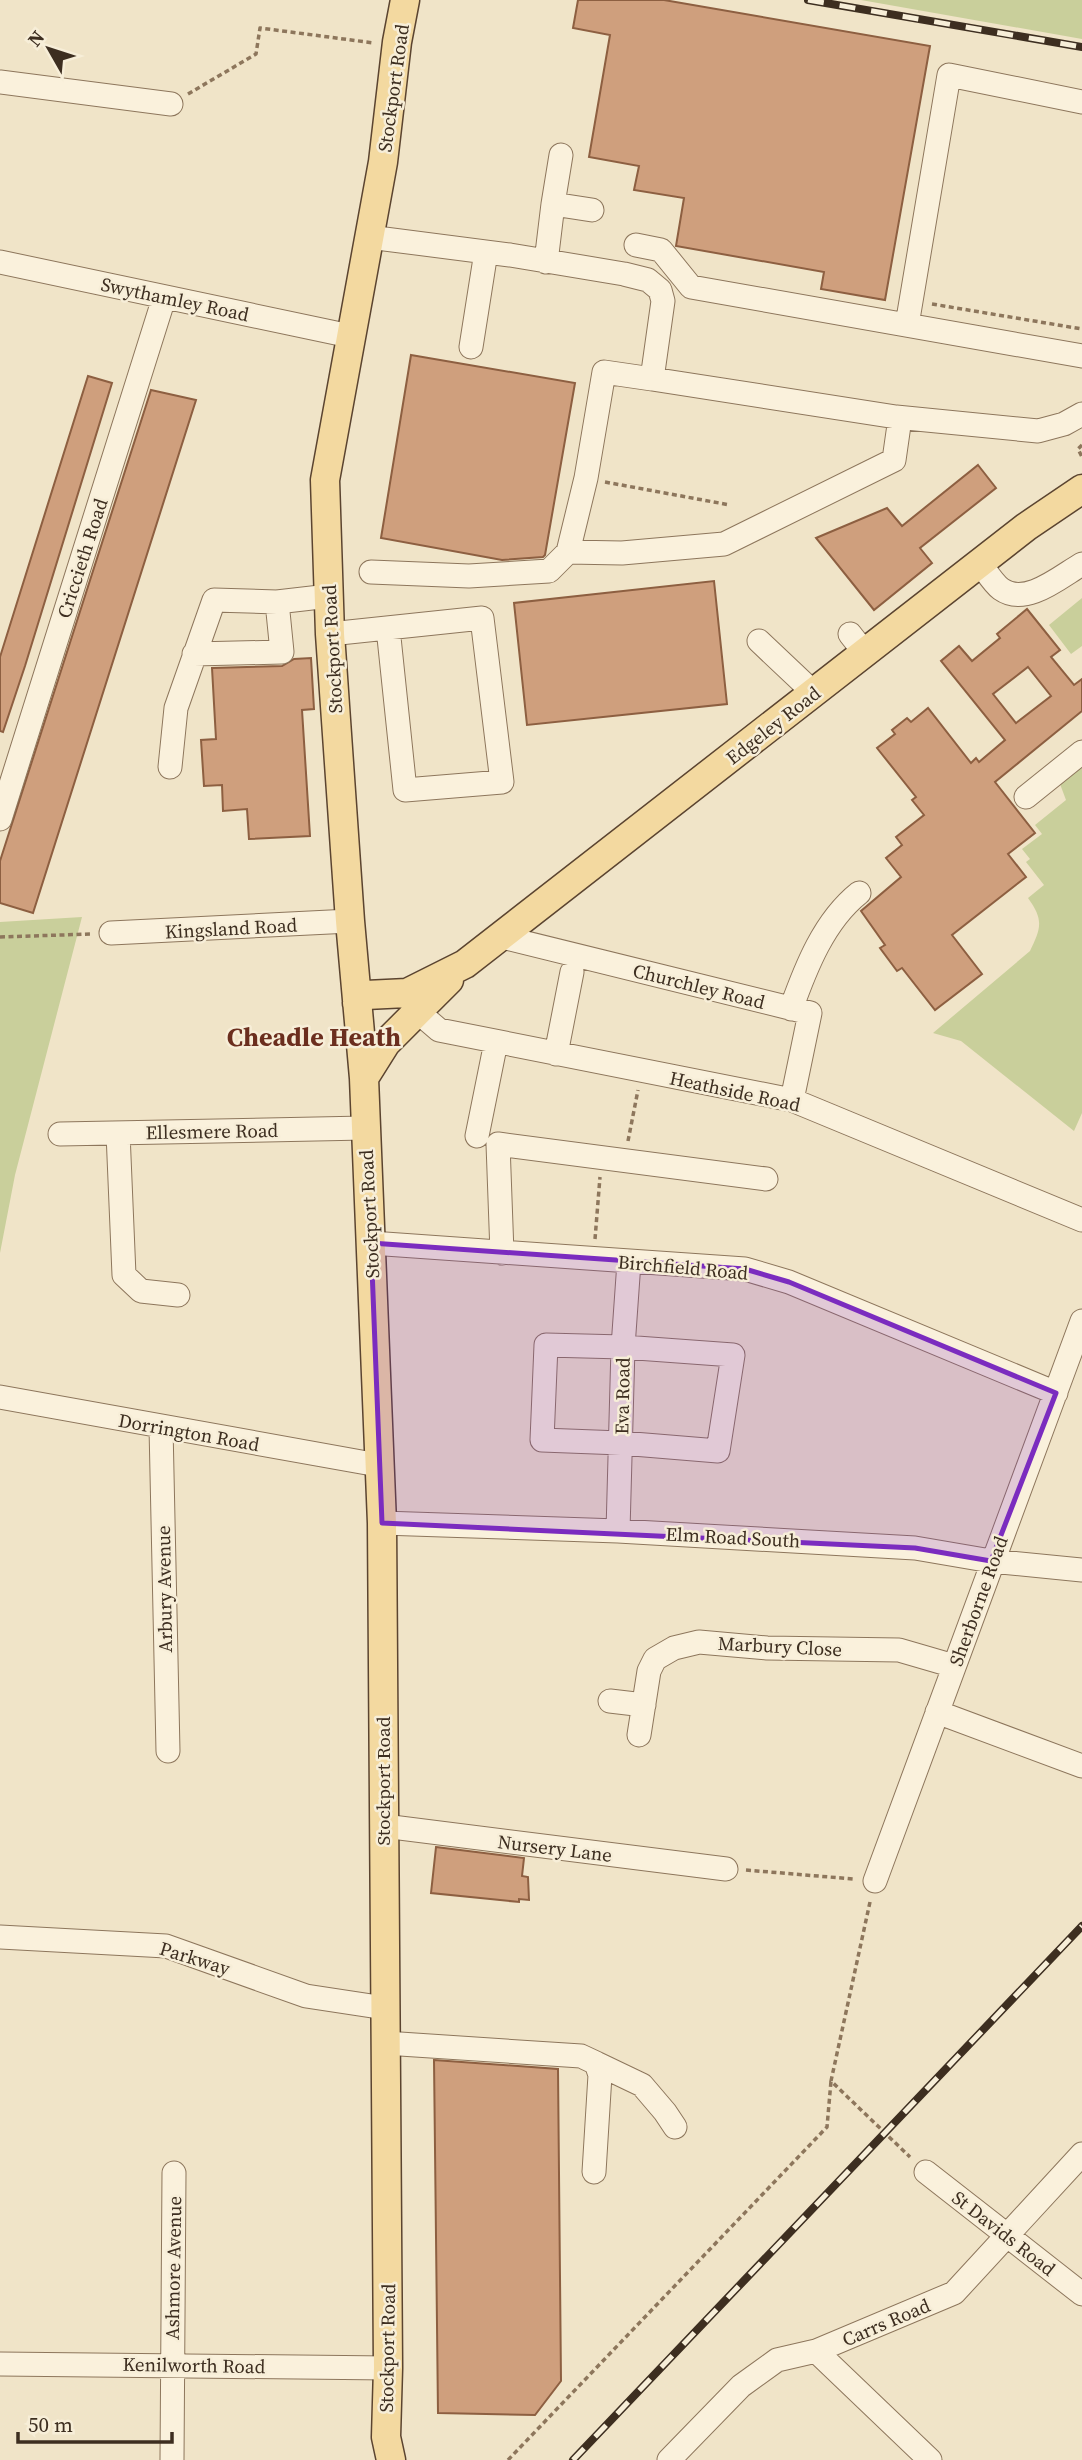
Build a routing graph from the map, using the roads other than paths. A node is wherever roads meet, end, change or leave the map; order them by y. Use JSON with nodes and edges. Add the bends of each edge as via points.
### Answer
{"nodes":[{"id":1,"x":405,"y":0,"type":"edge"},
{"id":2,"x":0,"y":82,"type":"edge"},
{"id":3,"x":1082,"y":102,"type":"edge"},
{"id":4,"x":171,"y":104,"type":"road end"},
{"id":5,"x":561,"y":155,"type":"dead end"},
{"id":6,"x":553,"y":204,"type":"junction"},
{"id":7,"x":592,"y":210,"type":"dead end"},
{"id":8,"x":369,"y":237,"type":"junction"},
{"id":9,"x":635,"y":245,"type":"dead end"},
{"id":10,"x":486,"y":252,"type":"junction"},
{"id":11,"x":0,"y":262,"type":"edge"},
{"id":12,"x":547,"y":262,"type":"junction"},
{"id":13,"x":164,"y":298,"type":"junction"},
{"id":14,"x":907,"y":325,"type":"junction"},
{"id":15,"x":350,"y":336,"type":"junction"},
{"id":16,"x":471,"y":347,"type":"dead end"},
{"id":17,"x":1082,"y":356,"type":"edge"},
{"id":18,"x":652,"y":379,"type":"junction"},
{"id":19,"x":1082,"y":414,"type":"edge"},
{"id":20,"x":900,"y":418,"type":"junction"},
{"id":21,"x":1082,"y":489,"type":"edge"},
{"id":22,"x":568,"y":552,"type":"junction"},
{"id":23,"x":980,"y":563,"type":"junction"},
{"id":24,"x":1082,"y":564,"type":"edge"},
{"id":25,"x":372,"y":572,"type":"dead end"},
{"id":26,"x":329,"y":596,"type":"junction"},
{"id":27,"x":276,"y":602,"type":"junction"},
{"id":28,"x":388,"y":628,"type":"junction"},
{"id":29,"x":330,"y":634,"type":"junction"},
{"id":30,"x":759,"y":641,"type":"dead end"},
{"id":31,"x":194,"y":654,"type":"junction"},
{"id":32,"x":814,"y":693,"type":"junction"},
{"id":33,"x":1082,"y":752,"type":"edge"},
{"id":34,"x":170,"y":767,"type":"dead end"},
{"id":35,"x":1026,"y":797,"type":"dead end"},
{"id":36,"x":0,"y":818,"type":"edge"},
{"id":37,"x":859,"y":893,"type":"dead end"},
{"id":38,"x":350,"y":921,"type":"junction"},
{"id":39,"x":111,"y":933,"type":"road end"},
{"id":40,"x":502,"y":937,"type":"junction"},
{"id":41,"x":465,"y":964,"type":"junction"},
{"id":42,"x":572,"y":972,"type":"dead end"},
{"id":43,"x":387,"y":995,"type":"junction"},
{"id":44,"x":791,"y":1009,"type":"junction"},
{"id":45,"x":357,"y":1011,"type":"junction"},
{"id":46,"x":423,"y":1019,"type":"junction"},
{"id":47,"x":495,"y":1042,"type":"junction"},
{"id":48,"x":556,"y":1054,"type":"junction"},
{"id":49,"x":364,"y":1078,"type":"junction"},
{"id":50,"x":792,"y":1100,"type":"junction"},
{"id":51,"x":365,"y":1128,"type":"junction"},
{"id":52,"x":118,"y":1133,"type":"junction"},
{"id":53,"x":60,"y":1134,"type":"dead end"},
{"id":54,"x":477,"y":1136,"type":"dead end"},
{"id":55,"x":766,"y":1178,"type":"dead end"},
{"id":56,"x":1082,"y":1220,"type":"edge"},
{"id":57,"x":372,"y":1242,"type":"junction"},
{"id":58,"x":502,"y":1253,"type":"junction"},
{"id":59,"x":629,"y":1262,"type":"junction"},
{"id":60,"x":178,"y":1294,"type":"dead end"},
{"id":61,"x":1082,"y":1321,"type":"edge"},
{"id":62,"x":623,"y":1346,"type":"junction"},
{"id":63,"x":1056,"y":1393,"type":"junction"},
{"id":64,"x":0,"y":1397,"type":"edge"},
{"id":65,"x":161,"y":1427,"type":"junction"},
{"id":66,"x":621,"y":1443,"type":"junction"},
{"id":67,"x":378,"y":1465,"type":"junction"},
{"id":68,"x":382,"y":1523,"type":"junction"},
{"id":69,"x":618,"y":1531,"type":"junction"},
{"id":70,"x":992,"y":1561,"type":"junction"},
{"id":71,"x":1082,"y":1570,"type":"edge"},
{"id":72,"x":954,"y":1666,"type":"junction"},
{"id":73,"x":610,"y":1701,"type":"dead end"},
{"id":74,"x":644,"y":1705,"type":"junction"},
{"id":75,"x":937,"y":1712,"type":"junction"},
{"id":76,"x":639,"y":1735,"type":"dead end"},
{"id":77,"x":168,"y":1751,"type":"dead end"},
{"id":78,"x":1082,"y":1766,"type":"edge"},
{"id":79,"x":384,"y":1826,"type":"junction"},
{"id":80,"x":726,"y":1869,"type":"road end"},
{"id":81,"x":874,"y":1881,"type":"road end"},
{"id":82,"x":0,"y":1937,"type":"edge"},
{"id":83,"x":385,"y":2008,"type":"junction"},
{"id":84,"x":384,"y":2043,"type":"junction"},
{"id":85,"x":596,"y":2063,"type":"junction"},
{"id":86,"x":675,"y":2127,"type":"dead end"},
{"id":87,"x":1082,"y":2154,"type":"edge"},
{"id":88,"x":174,"y":2172,"type":"dead end"},
{"id":89,"x":594,"y":2172,"type":"dead end"},
{"id":90,"x":926,"y":2172,"type":"road end"},
{"id":91,"x":1007,"y":2235,"type":"junction"},
{"id":92,"x":1082,"y":2294,"type":"edge"},
{"id":93,"x":816,"y":2351,"type":"junction"},
{"id":94,"x":0,"y":2364,"type":"edge"},
{"id":95,"x":172,"y":2364,"type":"junction"},
{"id":96,"x":388,"y":2368,"type":"junction"},
{"id":97,"x":384,"y":2452,"type":"edge"},
{"id":98,"x":679,"y":2456,"type":"edge"},
{"id":99,"x":172,"y":2460,"type":"edge"},
{"id":100,"x":930,"y":2460,"type":"edge"}],
"edges":[{"from":1,"to":8,"type":"main road","name":"Stockport Road"},
{"from":2,"to":4,"type":"street"},
{"from":3,"to":14,"type":"street","via":[[949,75]]},
{"from":5,"to":6,"type":"street"},
{"from":6,"to":7,"type":"street"},
{"from":6,"to":12,"type":"street"},
{"from":8,"to":10,"type":"street"},
{"from":8,"to":15,"type":"main road","name":"Stockport Road"},
{"from":9,"to":14,"type":"street","via":[[661,250],[691,288]]},
{"from":10,"to":12,"type":"street"},
{"from":10,"to":16,"type":"street"},
{"from":11,"to":13,"type":"street","name":"Swythamley Road"},
{"from":12,"to":18,"type":"street","via":[[649,280],[660,290],[663,301]]},
{"from":13,"to":15,"type":"street","name":"Swythamley Road"},
{"from":13,"to":36,"type":"street","name":"Criccieth Road"},
{"from":14,"to":17,"type":"street"},
{"from":15,"to":26,"type":"main road","name":"Stockport Road","via":[[325,480]]},
{"from":18,"to":20,"type":"street"},
{"from":18,"to":22,"type":"street","via":[[604,372]]},
{"from":19,"to":20,"type":"street","via":[[1038,431]]},
{"from":20,"to":22,"type":"street","via":[[894,460],[724,544],[622,553]]},
{"from":21,"to":23,"type":"main road","name":"Edgeley Road"},
{"from":22,"to":25,"type":"street","via":[[549,571],[468,576]]},
{"from":23,"to":24,"type":"street","via":[[1001,589],[1014,594],[1039,589]]},
{"from":23,"to":32,"type":"main road","name":"Edgeley Road","via":[[858,643]]},
{"from":26,"to":27,"type":"street"},
{"from":26,"to":29,"type":"main road","name":"Stockport Road"},
{"from":27,"to":31,"type":"street","via":[[214,600]]},
{"from":27,"to":31,"type":"street","via":[[282,652]]},
{"from":28,"to":28,"type":"street","via":[[482,618],[502,782],[405,790]]},
{"from":28,"to":29,"type":"street"},
{"from":29,"to":38,"type":"main road","name":"Stockport Road"},
{"from":30,"to":32,"type":"street"},
{"from":31,"to":34,"type":"street","via":[[176,708]]},
{"from":32,"to":40,"type":"main road","name":"Edgeley Road"},
{"from":33,"to":35,"type":"street"},
{"from":37,"to":44,"type":"street","via":[[832,921]]},
{"from":38,"to":39,"type":"street","name":"Kingsland Road"},
{"from":38,"to":43,"type":"main road","via":[[366,935],[371,979]]},
{"from":38,"to":45,"type":"main road","name":"Stockport Road"},
{"from":40,"to":41,"type":"main road","name":"Edgeley Road"},
{"from":40,"to":44,"type":"street","name":"Churchley Road"},
{"from":41,"to":43,"type":"main road","name":"Edgeley Road","via":[[407,993]]},
{"from":41,"to":46,"type":"main road","name":"Edgeley Road"},
{"from":42,"to":48,"type":"street"},
{"from":43,"to":45,"type":"main road","name":"Edgeley Road","via":[[366,995]]},
{"from":44,"to":50,"type":"street","name":"Churchley Road","via":[[810,1013]]},
{"from":45,"to":46,"type":"main road"},
{"from":45,"to":49,"type":"main road","name":"Stockport Road"},
{"from":46,"to":47,"type":"street","name":"Heathside Road"},
{"from":46,"to":49,"type":"main road","name":"Edgeley Road","via":[[386,1043]]},
{"from":47,"to":48,"type":"street","name":"Heathside Road"},
{"from":47,"to":54,"type":"street"},
{"from":48,"to":50,"type":"street","name":"Heathside Road"},
{"from":49,"to":51,"type":"main road","name":"Stockport Road"},
{"from":50,"to":56,"type":"street","name":"Heathside Road"},
{"from":51,"to":52,"type":"street","name":"Ellesmere Road"},
{"from":51,"to":57,"type":"main road","name":"Stockport Road"},
{"from":52,"to":53,"type":"street","name":"Ellesmere Road"},
{"from":52,"to":60,"type":"street","via":[[124,1276],[141,1292]]},
{"from":55,"to":58,"type":"street","via":[[498,1144]]},
{"from":57,"to":58,"type":"street","name":"Birchfield Road"},
{"from":57,"to":67,"type":"main road","name":"Stockport Road"},
{"from":58,"to":59,"type":"street","name":"Birchfield Road"},
{"from":59,"to":62,"type":"street","name":"Eva Road"},
{"from":59,"to":63,"type":"street","name":"Birchfield Road","via":[[745,1269],[789,1282]]},
{"from":61,"to":63,"type":"street","name":"Sherborne Road"},
{"from":62,"to":66,"type":"street","name":"Eva Road"},
{"from":62,"to":66,"type":"street","via":[[545,1345],[542,1440]]},
{"from":62,"to":66,"type":"street","via":[[733,1355],[718,1451]]},
{"from":63,"to":70,"type":"street","name":"Sherborne Road"},
{"from":64,"to":65,"type":"street","name":"Dorrington Road"},
{"from":65,"to":67,"type":"street","name":"Dorrington Road"},
{"from":65,"to":77,"type":"street","name":"Arbury Avenue"},
{"from":66,"to":69,"type":"street","name":"Eva Road"},
{"from":67,"to":68,"type":"main road","name":"Stockport Road"},
{"from":68,"to":69,"type":"street","name":"Elm Road South"},
{"from":68,"to":79,"type":"main road","name":"Stockport Road"},
{"from":69,"to":70,"type":"street","name":"Elm Road South","via":[[915,1548]]},
{"from":70,"to":71,"type":"street","name":"Elm Road South"},
{"from":70,"to":72,"type":"street","name":"Sherborne Road"},
{"from":72,"to":74,"type":"street","name":"Marbury Close","via":[[899,1650],[699,1642],[655,1659]]},
{"from":72,"to":75,"type":"street","name":"Sherborne Road"},
{"from":73,"to":74,"type":"street"},
{"from":74,"to":76,"type":"street","name":"Marbury Close"},
{"from":75,"to":78,"type":"street"},
{"from":75,"to":81,"type":"street","name":"Sherborne Road"},
{"from":79,"to":80,"type":"street","name":"Nursery Lane"},
{"from":79,"to":83,"type":"main road","name":"Stockport Road"},
{"from":82,"to":83,"type":"street","name":"Parkway","via":[[166,1946],[306,1996]]},
{"from":83,"to":84,"type":"main road","name":"Stockport Road"},
{"from":84,"to":85,"type":"street","via":[[582,2056]]},
{"from":84,"to":96,"type":"main road","name":"Stockport Road"},
{"from":85,"to":86,"type":"street","via":[[642,2085]]},
{"from":85,"to":89,"type":"street","via":[[600,2074]]},
{"from":87,"to":91,"type":"street","name":"Carrs Road"},
{"from":88,"to":95,"type":"street","name":"Ashmore Avenue"},
{"from":90,"to":91,"type":"street","name":"St Davids Road"},
{"from":91,"to":92,"type":"street","name":"St Davids Road"},
{"from":91,"to":93,"type":"street","name":"Carrs Road","via":[[954,2293]]},
{"from":93,"to":98,"type":"street","name":"Carrs Road","via":[[777,2360],[741,2386]]},
{"from":93,"to":100,"type":"street"},
{"from":94,"to":95,"type":"street","name":"Kenilworth Road"},
{"from":95,"to":96,"type":"street","name":"Kenilworth Road"},
{"from":95,"to":99,"type":"street","name":"Ashmore Avenue"},
{"from":96,"to":97,"type":"main road","name":"Stockport Road"}]}
